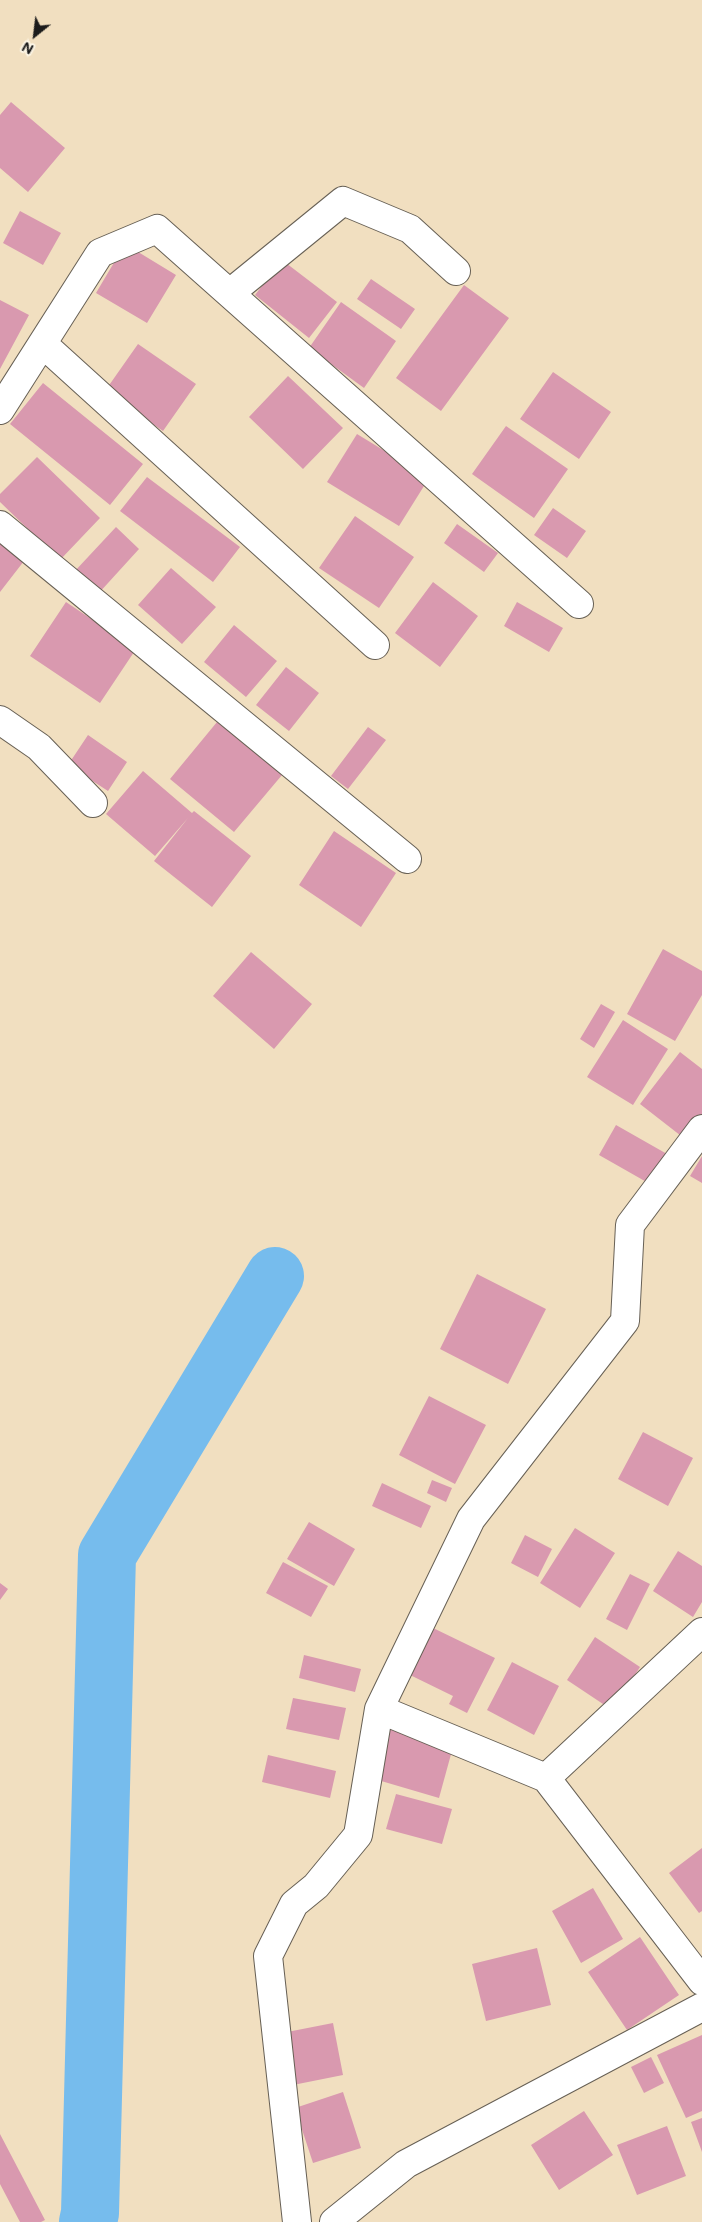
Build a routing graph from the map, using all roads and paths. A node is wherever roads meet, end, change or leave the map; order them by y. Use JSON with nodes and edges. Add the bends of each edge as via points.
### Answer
{"nodes":[{"id":1,"x":456,"y":271,"type":"dead end"},
{"id":2,"x":230,"y":293,"type":"junction"},
{"id":3,"x":42,"y":344,"type":"junction"},
{"id":4,"x":0,"y":410,"type":"edge"},
{"id":5,"x":0,"y":525,"type":"edge"},
{"id":6,"x":579,"y":604,"type":"dead end"},
{"id":7,"x":375,"y":645,"type":"dead end"},
{"id":8,"x":0,"y":720,"type":"edge"},
{"id":9,"x":93,"y":803,"type":"dead end"},
{"id":10,"x":407,"y":859,"type":"dead end"},
{"id":11,"x":702,"y":1129,"type":"edge"},
{"id":12,"x":702,"y":1632,"type":"edge"},
{"id":13,"x":379,"y":1709,"type":"junction"},
{"id":14,"x":546,"y":1778,"type":"junction"},
{"id":15,"x":702,"y":1981,"type":"edge"},
{"id":16,"x":702,"y":2007,"type":"edge"},
{"id":17,"x":297,"y":2222,"type":"edge"},
{"id":18,"x":334,"y":2222,"type":"edge"}],
"edges":[{"from":1,"to":2,"type":"street","via":[[410,228],[343,201]]},
{"from":2,"to":3,"type":"street","via":[[157,229],[100,253]]},
{"from":2,"to":6,"type":"street"},
{"from":3,"to":4,"type":"street"},
{"from":3,"to":7,"type":"street"},
{"from":5,"to":10,"type":"street"},
{"from":8,"to":9,"type":"street","via":[[39,747]]},
{"from":11,"to":13,"type":"street","via":[[630,1225],[625,1321],[471,1519]]},
{"from":12,"to":14,"type":"street"},
{"from":13,"to":14,"type":"street"},
{"from":13,"to":17,"type":"street","via":[[358,1835],[316,1886],[294,1904],[268,1956]]},
{"from":14,"to":15,"type":"street"},
{"from":16,"to":18,"type":"street","via":[[406,2164]]}]}
